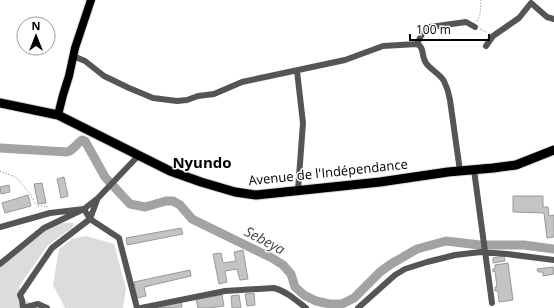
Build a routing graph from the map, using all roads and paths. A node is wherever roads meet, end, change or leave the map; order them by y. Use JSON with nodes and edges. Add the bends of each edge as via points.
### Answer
{"nodes":[{"id":1,"x":91,"y":0,"type":"edge"},
{"id":2,"x":481,"y":0,"type":"edge"},
{"id":3,"x":534,"y":2,"type":"edge"},
{"id":4,"x":554,"y":19,"type":"edge"},
{"id":5,"x":475,"y":27,"type":"junction"},
{"id":6,"x":493,"y":36,"type":"junction"},
{"id":7,"x":417,"y":44,"type":"junction"},
{"id":8,"x":486,"y":46,"type":"dead end"},
{"id":9,"x":73,"y":56,"type":"junction"},
{"id":10,"x":297,"y":71,"type":"junction"},
{"id":11,"x":0,"y":103,"type":"edge"},
{"id":12,"x":58,"y":115,"type":"junction"},
{"id":13,"x":554,"y":150,"type":"edge"},
{"id":14,"x":139,"y":155,"type":"junction"},
{"id":15,"x":474,"y":170,"type":"junction"},
{"id":16,"x":0,"y":171,"type":"edge"},
{"id":17,"x":460,"y":171,"type":"junction"},
{"id":18,"x":298,"y":190,"type":"junction"},
{"id":19,"x":98,"y":198,"type":"junction"},
{"id":20,"x":84,"y":209,"type":"junction"},
{"id":21,"x":50,"y":213,"type":"junction"},
{"id":22,"x":90,"y":219,"type":"junction"},
{"id":23,"x":0,"y":227,"type":"edge"},
{"id":24,"x":484,"y":247,"type":"junction"},
{"id":25,"x":554,"y":260,"type":"edge"},
{"id":26,"x":0,"y":264,"type":"edge"},
{"id":27,"x":492,"y":303,"type":"dead end"},
{"id":28,"x":23,"y":308,"type":"edge"},
{"id":29,"x":47,"y":308,"type":"edge"},
{"id":30,"x":137,"y":308,"type":"edge"},
{"id":31,"x":141,"y":308,"type":"edge"},
{"id":32,"x":306,"y":308,"type":"edge"},
{"id":33,"x":358,"y":308,"type":"edge"}],
"edges":[{"from":1,"to":9,"type":"main road"},
{"from":2,"to":5,"type":"path","via":[[480,15]]},
{"from":3,"to":4,"type":"street","via":[[547,18]]},
{"from":3,"to":6,"type":"street","via":[[519,18]]},
{"from":5,"to":6,"type":"path"},
{"from":5,"to":7,"type":"street","via":[[466,22],[430,27],[423,32]]},
{"from":6,"to":8,"type":"street"},
{"from":7,"to":10,"type":"street","via":[[383,46],[345,60]]},
{"from":7,"to":17,"type":"street","via":[[423,50],[426,63],[444,80],[448,90]]},
{"from":9,"to":10,"type":"street","via":[[85,61],[114,82],[136,92],[153,98],[177,101],[214,94],[242,82]]},
{"from":9,"to":12,"type":"main road"},
{"from":10,"to":18,"type":"street","via":[[303,123]]},
{"from":11,"to":12,"type":"highway","name":"Avenue de l'Indépendance"},
{"from":12,"to":14,"type":"highway","name":"Avenue de l'Indépendance"},
{"from":13,"to":15,"type":"highway","name":"Avenue de l'Indépendance","via":[[516,165]]},
{"from":14,"to":18,"type":"highway","name":"Avenue de l'Indépendance","via":[[170,171],[236,192],[256,195]]},
{"from":14,"to":19,"type":"street"},
{"from":15,"to":17,"type":"highway","name":"Avenue de l'Indépendance"},
{"from":15,"to":24,"type":"street"},
{"from":16,"to":21,"type":"path","via":[[17,178],[37,206],[47,206]]},
{"from":17,"to":18,"type":"highway","name":"Avenue de l'Indépendance"},
{"from":19,"to":20,"type":"street"},
{"from":19,"to":22,"type":"street"},
{"from":20,"to":21,"type":"street"},
{"from":20,"to":22,"type":"street"},
{"from":20,"to":26,"type":"street","via":[[44,228]]},
{"from":21,"to":23,"type":"street"},
{"from":22,"to":28,"type":"street","via":[[52,248],[20,295]]},
{"from":22,"to":30,"type":"street","via":[[119,238]]},
{"from":24,"to":25,"type":"street","via":[[507,254]]},
{"from":24,"to":27,"type":"street"},
{"from":24,"to":33,"type":"street","via":[[404,269]]},
{"from":28,"to":29,"type":"street","via":[[38,304]]},
{"from":31,"to":32,"type":"street","via":[[224,291],[274,288]]}]}
